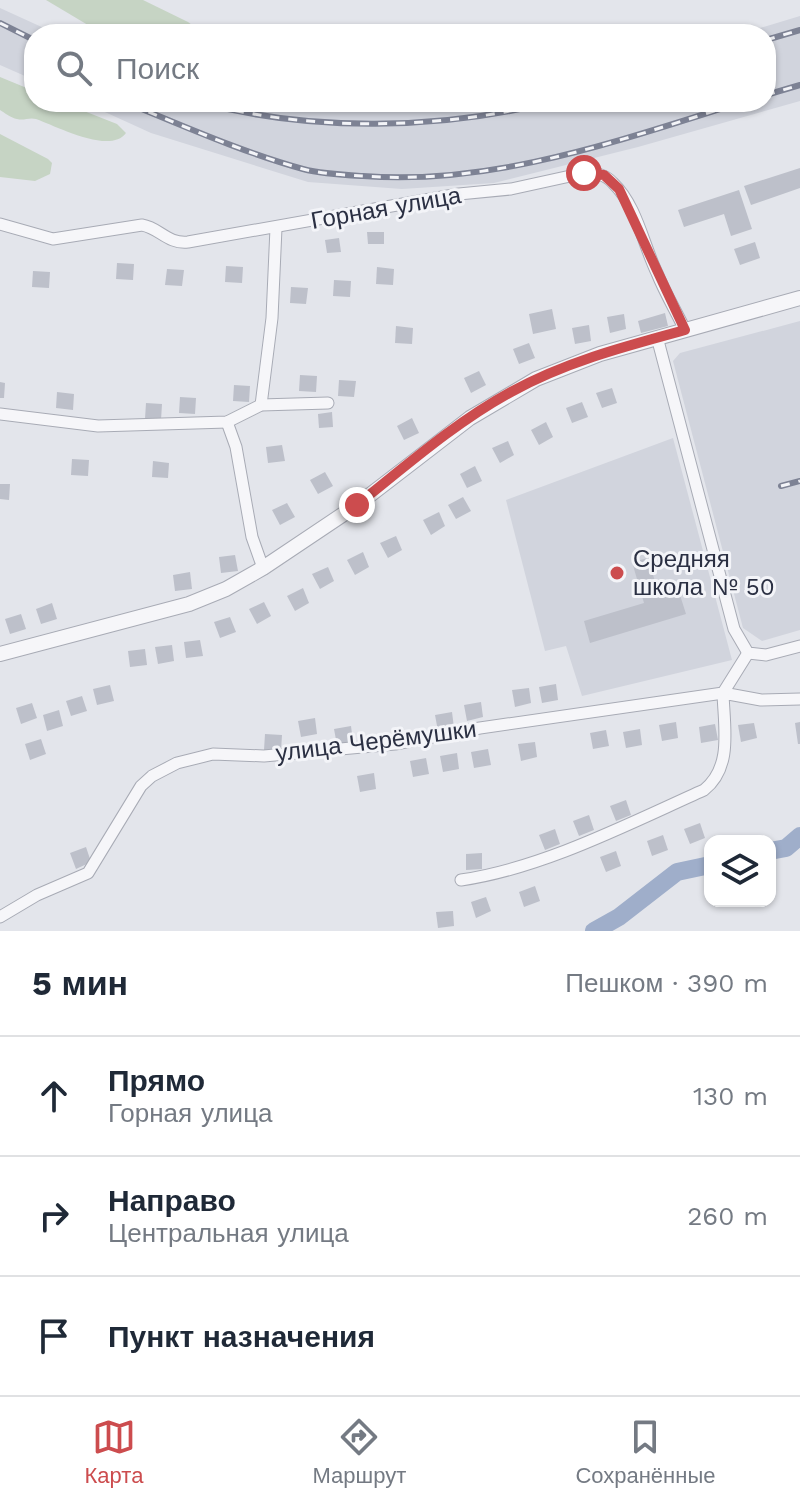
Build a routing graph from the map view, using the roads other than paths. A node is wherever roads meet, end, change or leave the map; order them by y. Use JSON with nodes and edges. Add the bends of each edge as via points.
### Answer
{"nodes":[{"id":1,"x":0,"y":224,"type":"edge"},
{"id":2,"x":276,"y":228,"type":"junction"},
{"id":3,"x":800,"y":298,"type":"edge"},
{"id":4,"x":685,"y":330,"type":"junction"},
{"id":5,"x":657,"y":337,"type":"junction"},
{"id":6,"x":328,"y":403,"type":"dead end"},
{"id":7,"x":261,"y":405,"type":"junction"},
{"id":8,"x":0,"y":414,"type":"edge"},
{"id":9,"x":227,"y":422,"type":"junction"},
{"id":10,"x":263,"y":568,"type":"junction"},
{"id":11,"x":800,"y":646,"type":"edge"},
{"id":12,"x":748,"y":653,"type":"junction"},
{"id":13,"x":0,"y":654,"type":"edge"},
{"id":14,"x":723,"y":693,"type":"junction"},
{"id":15,"x":800,"y":699,"type":"edge"},
{"id":16,"x":461,"y":880,"type":"dead end"},
{"id":17,"x":0,"y":917,"type":"edge"}],
"edges":[{"from":1,"to":2,"type":"street","name":"Горная улица","via":[[53,239],[142,225],[180,243]]},
{"from":2,"to":4,"type":"street","name":"Горная улица","via":[[596,173],[612,181],[624,197]]},
{"from":2,"to":7,"type":"street"},
{"from":3,"to":4,"type":"street"},
{"from":4,"to":5,"type":"street"},
{"from":5,"to":10,"type":"street","via":[[570,365],[501,398]]},
{"from":5,"to":12,"type":"street","via":[[734,629]]},
{"from":6,"to":7,"type":"street"},
{"from":7,"to":9,"type":"street"},
{"from":8,"to":9,"type":"street","via":[[98,426]]},
{"from":9,"to":10,"type":"street"},
{"from":10,"to":13,"type":"street","via":[[189,604]]},
{"from":11,"to":12,"type":"street","via":[[766,655]]},
{"from":12,"to":14,"type":"street"},
{"from":14,"to":15,"type":"street","name":"улица Черёмушки","via":[[761,700]]},
{"from":14,"to":16,"type":"street","via":[[721,770],[704,790],[578,844],[489,876]]},
{"from":14,"to":17,"type":"street","name":"улица Черёмушки","via":[[395,744],[264,756],[213,754],[177,763],[141,786],[88,873]]}]}
